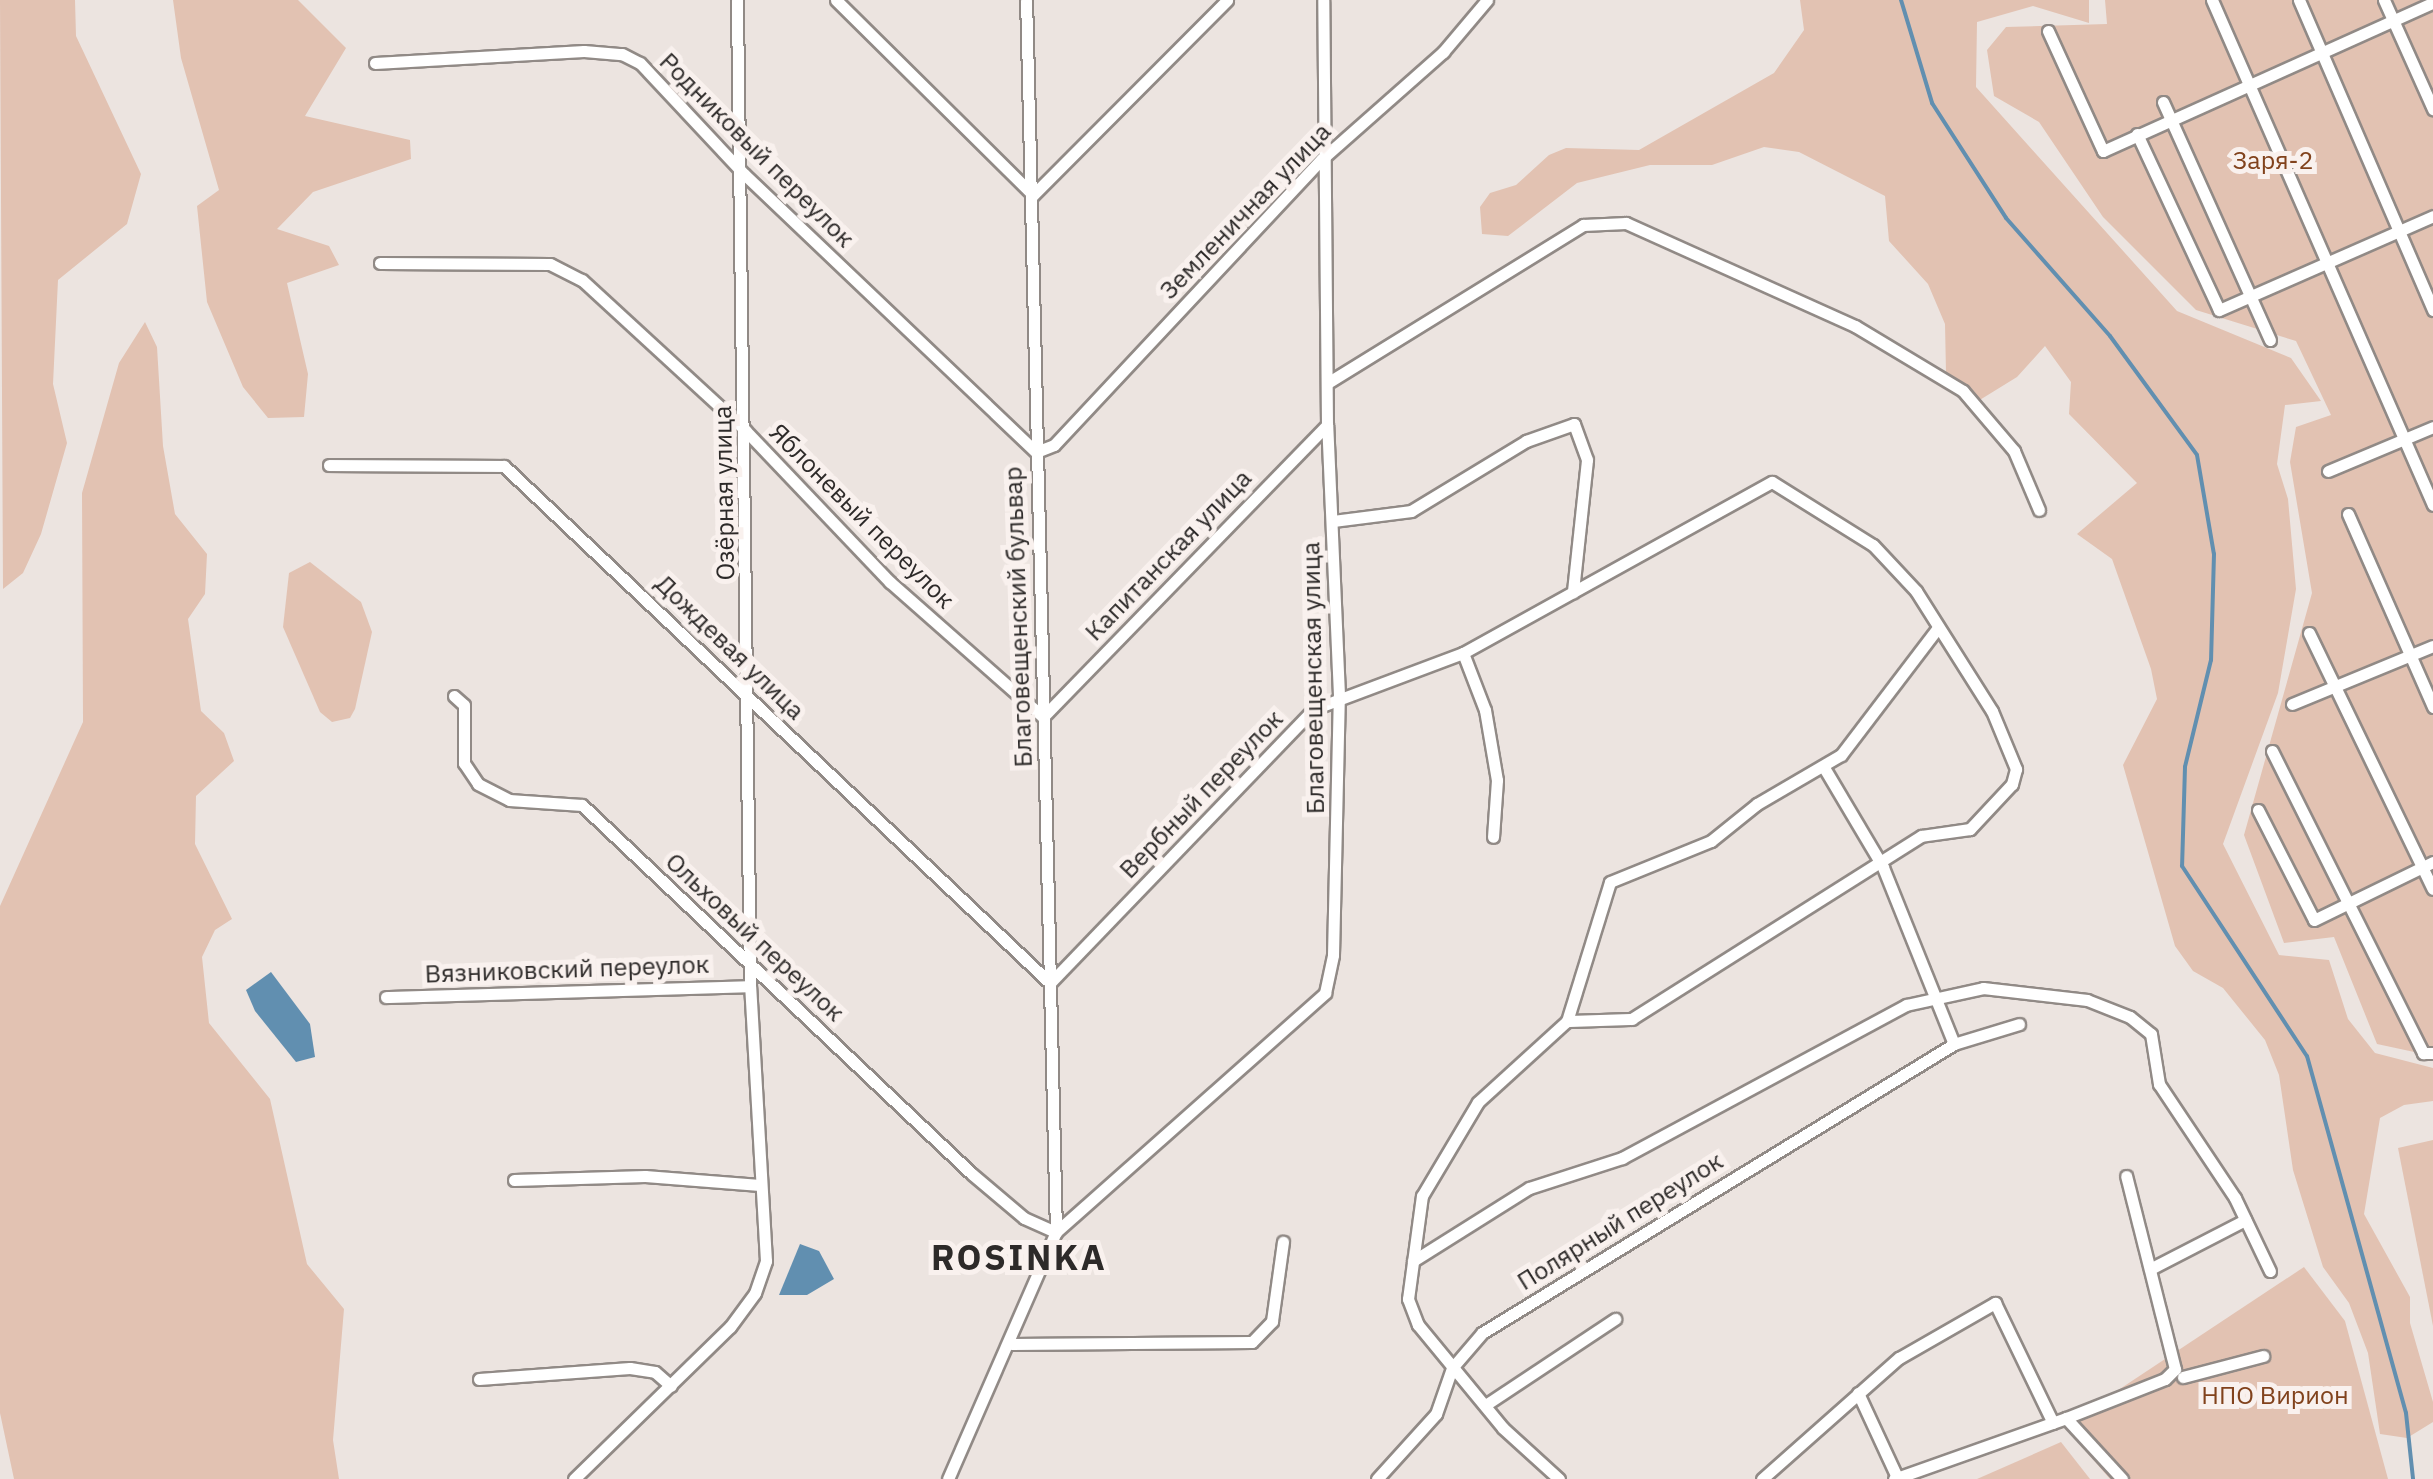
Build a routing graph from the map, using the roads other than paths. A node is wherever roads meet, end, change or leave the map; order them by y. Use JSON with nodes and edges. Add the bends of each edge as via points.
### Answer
{"nodes":[{"id":1,"x":738,"y":0,"type":"edge"},
{"id":2,"x":836,"y":0,"type":"edge"},
{"id":3,"x":1026,"y":0,"type":"edge"},
{"id":4,"x":1227,"y":0,"type":"edge"},
{"id":5,"x":1323,"y":0,"type":"edge"},
{"id":6,"x":1487,"y":0,"type":"edge"},
{"id":7,"x":2212,"y":0,"type":"edge"},
{"id":8,"x":2299,"y":0,"type":"edge"},
{"id":9,"x":2384,"y":0,"type":"edge"},
{"id":10,"x":2433,"y":2,"type":"edge"},
{"id":11,"x":2393,"y":21,"type":"junction"},
{"id":12,"x":2048,"y":31,"type":"dead end"},
{"id":13,"x":2322,"y":52,"type":"junction"},
{"id":14,"x":375,"y":63,"type":"dead end"},
{"id":15,"x":2247,"y":84,"type":"junction"},
{"id":16,"x":2163,"y":102,"type":"dead end"},
{"id":17,"x":2433,"y":109,"type":"edge"},
{"id":18,"x":2175,"y":117,"type":"junction"},
{"id":19,"x":2136,"y":134,"type":"junction"},
{"id":20,"x":1322,"y":159,"type":"junction"},
{"id":21,"x":744,"y":174,"type":"junction"},
{"id":22,"x":1033,"y":195,"type":"junction"},
{"id":23,"x":2433,"y":216,"type":"edge"},
{"id":24,"x":2398,"y":231,"type":"junction"},
{"id":25,"x":380,"y":263,"type":"dead end"},
{"id":26,"x":2327,"y":263,"type":"junction"},
{"id":27,"x":2254,"y":294,"type":"junction"},
{"id":28,"x":2433,"y":310,"type":"edge"},
{"id":29,"x":2270,"y":340,"type":"dead end"},
{"id":30,"x":1329,"y":382,"type":"junction"},
{"id":31,"x":1327,"y":425,"type":"junction"},
{"id":32,"x":2433,"y":427,"type":"edge"},
{"id":33,"x":745,"y":430,"type":"junction"},
{"id":34,"x":2404,"y":438,"type":"junction"},
{"id":35,"x":1036,"y":452,"type":"junction"},
{"id":36,"x":329,"y":465,"type":"dead end"},
{"id":37,"x":2328,"y":471,"type":"dead end"},
{"id":38,"x":2433,"y":505,"type":"edge"},
{"id":39,"x":2039,"y":510,"type":"dead end"},
{"id":40,"x":2348,"y":514,"type":"dead end"},
{"id":41,"x":1333,"y":521,"type":"junction"},
{"id":42,"x":1572,"y":593,"type":"junction"},
{"id":43,"x":1936,"y":629,"type":"junction"},
{"id":44,"x":2310,"y":632,"type":"dead end"},
{"id":45,"x":2433,"y":646,"type":"edge"},
{"id":46,"x":1464,"y":653,"type":"junction"},
{"id":47,"x":2408,"y":657,"type":"junction"},
{"id":48,"x":2337,"y":688,"type":"junction"},
{"id":49,"x":1339,"y":695,"type":"junction"},
{"id":50,"x":454,"y":696,"type":"dead end"},
{"id":51,"x":751,"y":697,"type":"junction"},
{"id":52,"x":2292,"y":704,"type":"dead end"},
{"id":53,"x":2433,"y":707,"type":"edge"},
{"id":54,"x":1043,"y":717,"type":"junction"},
{"id":55,"x":2272,"y":752,"type":"dead end"},
{"id":56,"x":1822,"y":766,"type":"junction"},
{"id":57,"x":2258,"y":810,"type":"dead end"},
{"id":58,"x":1493,"y":836,"type":"dead end"},
{"id":59,"x":2428,"y":864,"type":"edge"},
{"id":60,"x":1882,"y":866,"type":"junction"},
{"id":61,"x":2433,"y":888,"type":"edge"},
{"id":62,"x":2350,"y":902,"type":"junction"},
{"id":63,"x":751,"y":964,"type":"junction"},
{"id":64,"x":1050,"y":983,"type":"junction"},
{"id":65,"x":750,"y":986,"type":"junction"},
{"id":66,"x":386,"y":997,"type":"dead end"},
{"id":67,"x":1934,"y":999,"type":"junction"},
{"id":68,"x":1567,"y":1021,"type":"junction"},
{"id":69,"x":2019,"y":1024,"type":"dead end"},
{"id":70,"x":1954,"y":1044,"type":"junction"},
{"id":71,"x":2433,"y":1053,"type":"edge"},
{"id":72,"x":2126,"y":1176,"type":"dead end"},
{"id":73,"x":514,"y":1180,"type":"dead end"},
{"id":74,"x":760,"y":1185,"type":"junction"},
{"id":75,"x":2245,"y":1220,"type":"junction"},
{"id":76,"x":1056,"y":1232,"type":"junction"},
{"id":77,"x":1283,"y":1242,"type":"dead end"},
{"id":78,"x":1413,"y":1260,"type":"junction"},
{"id":79,"x":2152,"y":1268,"type":"junction"},
{"id":80,"x":2270,"y":1271,"type":"dead end"},
{"id":81,"x":1615,"y":1319,"type":"dead end"},
{"id":82,"x":1012,"y":1344,"type":"junction"},
{"id":83,"x":2262,"y":1356,"type":"dead end"},
{"id":84,"x":1452,"y":1368,"type":"junction"},
{"id":85,"x":2183,"y":1377,"type":"dead end"},
{"id":86,"x":479,"y":1379,"type":"dead end"},
{"id":87,"x":671,"y":1386,"type":"junction"},
{"id":88,"x":1858,"y":1393,"type":"junction"},
{"id":89,"x":1486,"y":1404,"type":"junction"},
{"id":90,"x":2066,"y":1418,"type":"junction"},
{"id":91,"x":2053,"y":1423,"type":"junction"},
{"id":92,"x":1896,"y":1478,"type":"edge"},
{"id":93,"x":574,"y":1479,"type":"edge"},
{"id":94,"x":948,"y":1479,"type":"edge"},
{"id":95,"x":1377,"y":1479,"type":"edge"},
{"id":96,"x":1559,"y":1479,"type":"edge"},
{"id":97,"x":1762,"y":1479,"type":"edge"},
{"id":98,"x":2122,"y":1479,"type":"edge"}],
"edges":[{"from":1,"to":21,"type":"street","name":"Озёрная улица"},
{"from":2,"to":22,"type":"street"},
{"from":3,"to":22,"type":"street","name":"Благовещенский бульвар"},
{"from":4,"to":22,"type":"street"},
{"from":5,"to":20,"type":"street","name":"Благовещенская улица"},
{"from":6,"to":20,"type":"street","name":"Земленичная улица","via":[[1443,52]]},
{"from":7,"to":15,"type":"street"},
{"from":8,"to":13,"type":"street"},
{"from":9,"to":11,"type":"street"},
{"from":10,"to":11,"type":"street"},
{"from":11,"to":13,"type":"street"},
{"from":11,"to":17,"type":"street"},
{"from":12,"to":19,"type":"street","via":[[2103,151]]},
{"from":13,"to":15,"type":"street"},
{"from":13,"to":24,"type":"street"},
{"from":14,"to":21,"type":"street","name":"Родниковый переулок","via":[[622,54],[656,78]]},
{"from":15,"to":18,"type":"street"},
{"from":15,"to":26,"type":"street"},
{"from":16,"to":18,"type":"street"},
{"from":18,"to":19,"type":"street"},
{"from":18,"to":27,"type":"street"},
{"from":19,"to":27,"type":"street","via":[[2219,310]]},
{"from":20,"to":30,"type":"street","name":"Благовещенская улица"},
{"from":20,"to":35,"type":"street","name":"Земленичная улица","via":[[1054,445]]},
{"from":21,"to":33,"type":"street","name":"Озёрная улица"},
{"from":21,"to":35,"type":"street","name":"Родниковый переулок"},
{"from":22,"to":35,"type":"street","name":"Благовещенский бульвар"},
{"from":23,"to":24,"type":"street"},
{"from":24,"to":26,"type":"street"},
{"from":24,"to":28,"type":"street"},
{"from":25,"to":33,"type":"street","name":"Яблоневый переулок","via":[[550,264],[568,271]]},
{"from":26,"to":27,"type":"street"},
{"from":26,"to":34,"type":"street"},
{"from":27,"to":29,"type":"street"},
{"from":30,"to":31,"type":"street","name":"Благовещенская улица"},
{"from":30,"to":39,"type":"street","via":[[1583,225],[1626,222],[1855,326],[1963,391],[2014,451]]},
{"from":31,"to":41,"type":"street","name":"Благовещенская улица"},
{"from":31,"to":54,"type":"street","name":"Капитанская улица"},
{"from":32,"to":34,"type":"street"},
{"from":33,"to":51,"type":"street","name":"Озёрная улица"},
{"from":33,"to":54,"type":"street","name":"Яблоневый переулок","via":[[890,582]]},
{"from":34,"to":37,"type":"street"},
{"from":34,"to":38,"type":"street"},
{"from":35,"to":54,"type":"street","name":"Благовещенский бульвар"},
{"from":36,"to":51,"type":"street","name":"Дождевая улица","via":[[504,466]]},
{"from":40,"to":47,"type":"street"},
{"from":41,"to":42,"type":"street","via":[[1410,511],[1526,441],[1574,424],[1587,460]]},
{"from":41,"to":49,"type":"street","name":"Благовещенская улица"},
{"from":42,"to":43,"type":"street","name":"Вербный переулок","via":[[1772,482],[1873,544],[1916,592]]},
{"from":42,"to":46,"type":"street","name":"Вербный переулок"},
{"from":43,"to":56,"type":"street","via":[[1850,744]]},
{"from":43,"to":60,"type":"street","via":[[1992,711],[2016,769],[2012,784],[1970,830],[1921,836]]},
{"from":44,"to":48,"type":"street"},
{"from":45,"to":47,"type":"street"},
{"from":46,"to":49,"type":"street","name":"Вербный переулок","via":[[1422,673]]},
{"from":46,"to":58,"type":"street","via":[[1485,710],[1497,780]]},
{"from":47,"to":48,"type":"street"},
{"from":47,"to":53,"type":"street"},
{"from":48,"to":52,"type":"street"},
{"from":48,"to":59,"type":"street"},
{"from":49,"to":64,"type":"street","name":"Вербный переулок","via":[[1314,709]]},
{"from":49,"to":76,"type":"street","name":"Благовещенская улица","via":[[1336,930],[1325,993]]},
{"from":50,"to":63,"type":"street","name":"Ольховый переулок","via":[[464,706],[464,763],[478,784],[508,800],[582,805]]},
{"from":51,"to":63,"type":"street","name":"Озёрная улица"},
{"from":51,"to":64,"type":"street","name":"Дождевая улица"},
{"from":54,"to":64,"type":"street","name":"Благовещенский бульвар"},
{"from":55,"to":62,"type":"street"},
{"from":56,"to":60,"type":"street"},
{"from":56,"to":68,"type":"street","via":[[1711,841],[1610,882]]},
{"from":57,"to":62,"type":"street","via":[[2314,920]]},
{"from":59,"to":61,"type":"street"},
{"from":59,"to":62,"type":"street"},
{"from":60,"to":67,"type":"street"},
{"from":60,"to":68,"type":"street","via":[[1632,1019]]},
{"from":62,"to":71,"type":"street","via":[[2423,1054]]},
{"from":63,"to":65,"type":"street","name":"Озёрная улица"},
{"from":63,"to":76,"type":"street","name":"Ольховый переулок","via":[[972,1174],[1024,1218]]},
{"from":64,"to":76,"type":"street","name":"Благовещенский бульвар"},
{"from":65,"to":66,"type":"street","name":"Вязниковский переулок"},
{"from":65,"to":74,"type":"street","name":"Озёрная улица"},
{"from":67,"to":70,"type":"street"},
{"from":67,"to":75,"type":"street","via":[[1983,988],[2086,1000],[2130,1017],[2151,1034],[2159,1084]]},
{"from":67,"to":78,"type":"street","via":[[1906,1005],[1622,1158],[1529,1188]]},
{"from":68,"to":78,"type":"street","via":[[1478,1102],[1447,1145],[1422,1196]]},
{"from":69,"to":70,"type":"street"},
{"from":70,"to":84,"type":"street","name":"Полярный переулок","via":[[1578,1271],[1482,1333]]},
{"from":72,"to":79,"type":"street"},
{"from":73,"to":74,"type":"street","via":[[645,1176]]},
{"from":74,"to":87,"type":"street","name":"Озёрная улица","via":[[766,1261],[756,1293]]},
{"from":75,"to":79,"type":"street"},
{"from":75,"to":80,"type":"street"},
{"from":76,"to":82,"type":"street"},
{"from":77,"to":82,"type":"street","via":[[1272,1321],[1252,1342]]},
{"from":78,"to":84,"type":"street","via":[[1412,1312]]},
{"from":79,"to":90,"type":"street","via":[[2175,1369],[2165,1379]]},
{"from":81,"to":89,"type":"street"},
{"from":82,"to":94,"type":"street"},
{"from":83,"to":85,"type":"street"},
{"from":84,"to":89,"type":"street"},
{"from":84,"to":95,"type":"street","name":"Полярный переулок","via":[[1436,1414]]},
{"from":86,"to":87,"type":"street","via":[[630,1368],[654,1372]]},
{"from":87,"to":93,"type":"street","name":"Озёрная улица"},
{"from":88,"to":91,"type":"street","via":[[1899,1358],[1995,1303]]},
{"from":88,"to":92,"type":"street"},
{"from":88,"to":97,"type":"street"},
{"from":89,"to":96,"type":"street"},
{"from":90,"to":91,"type":"street"},
{"from":90,"to":98,"type":"street"},
{"from":91,"to":92,"type":"street"}]}
